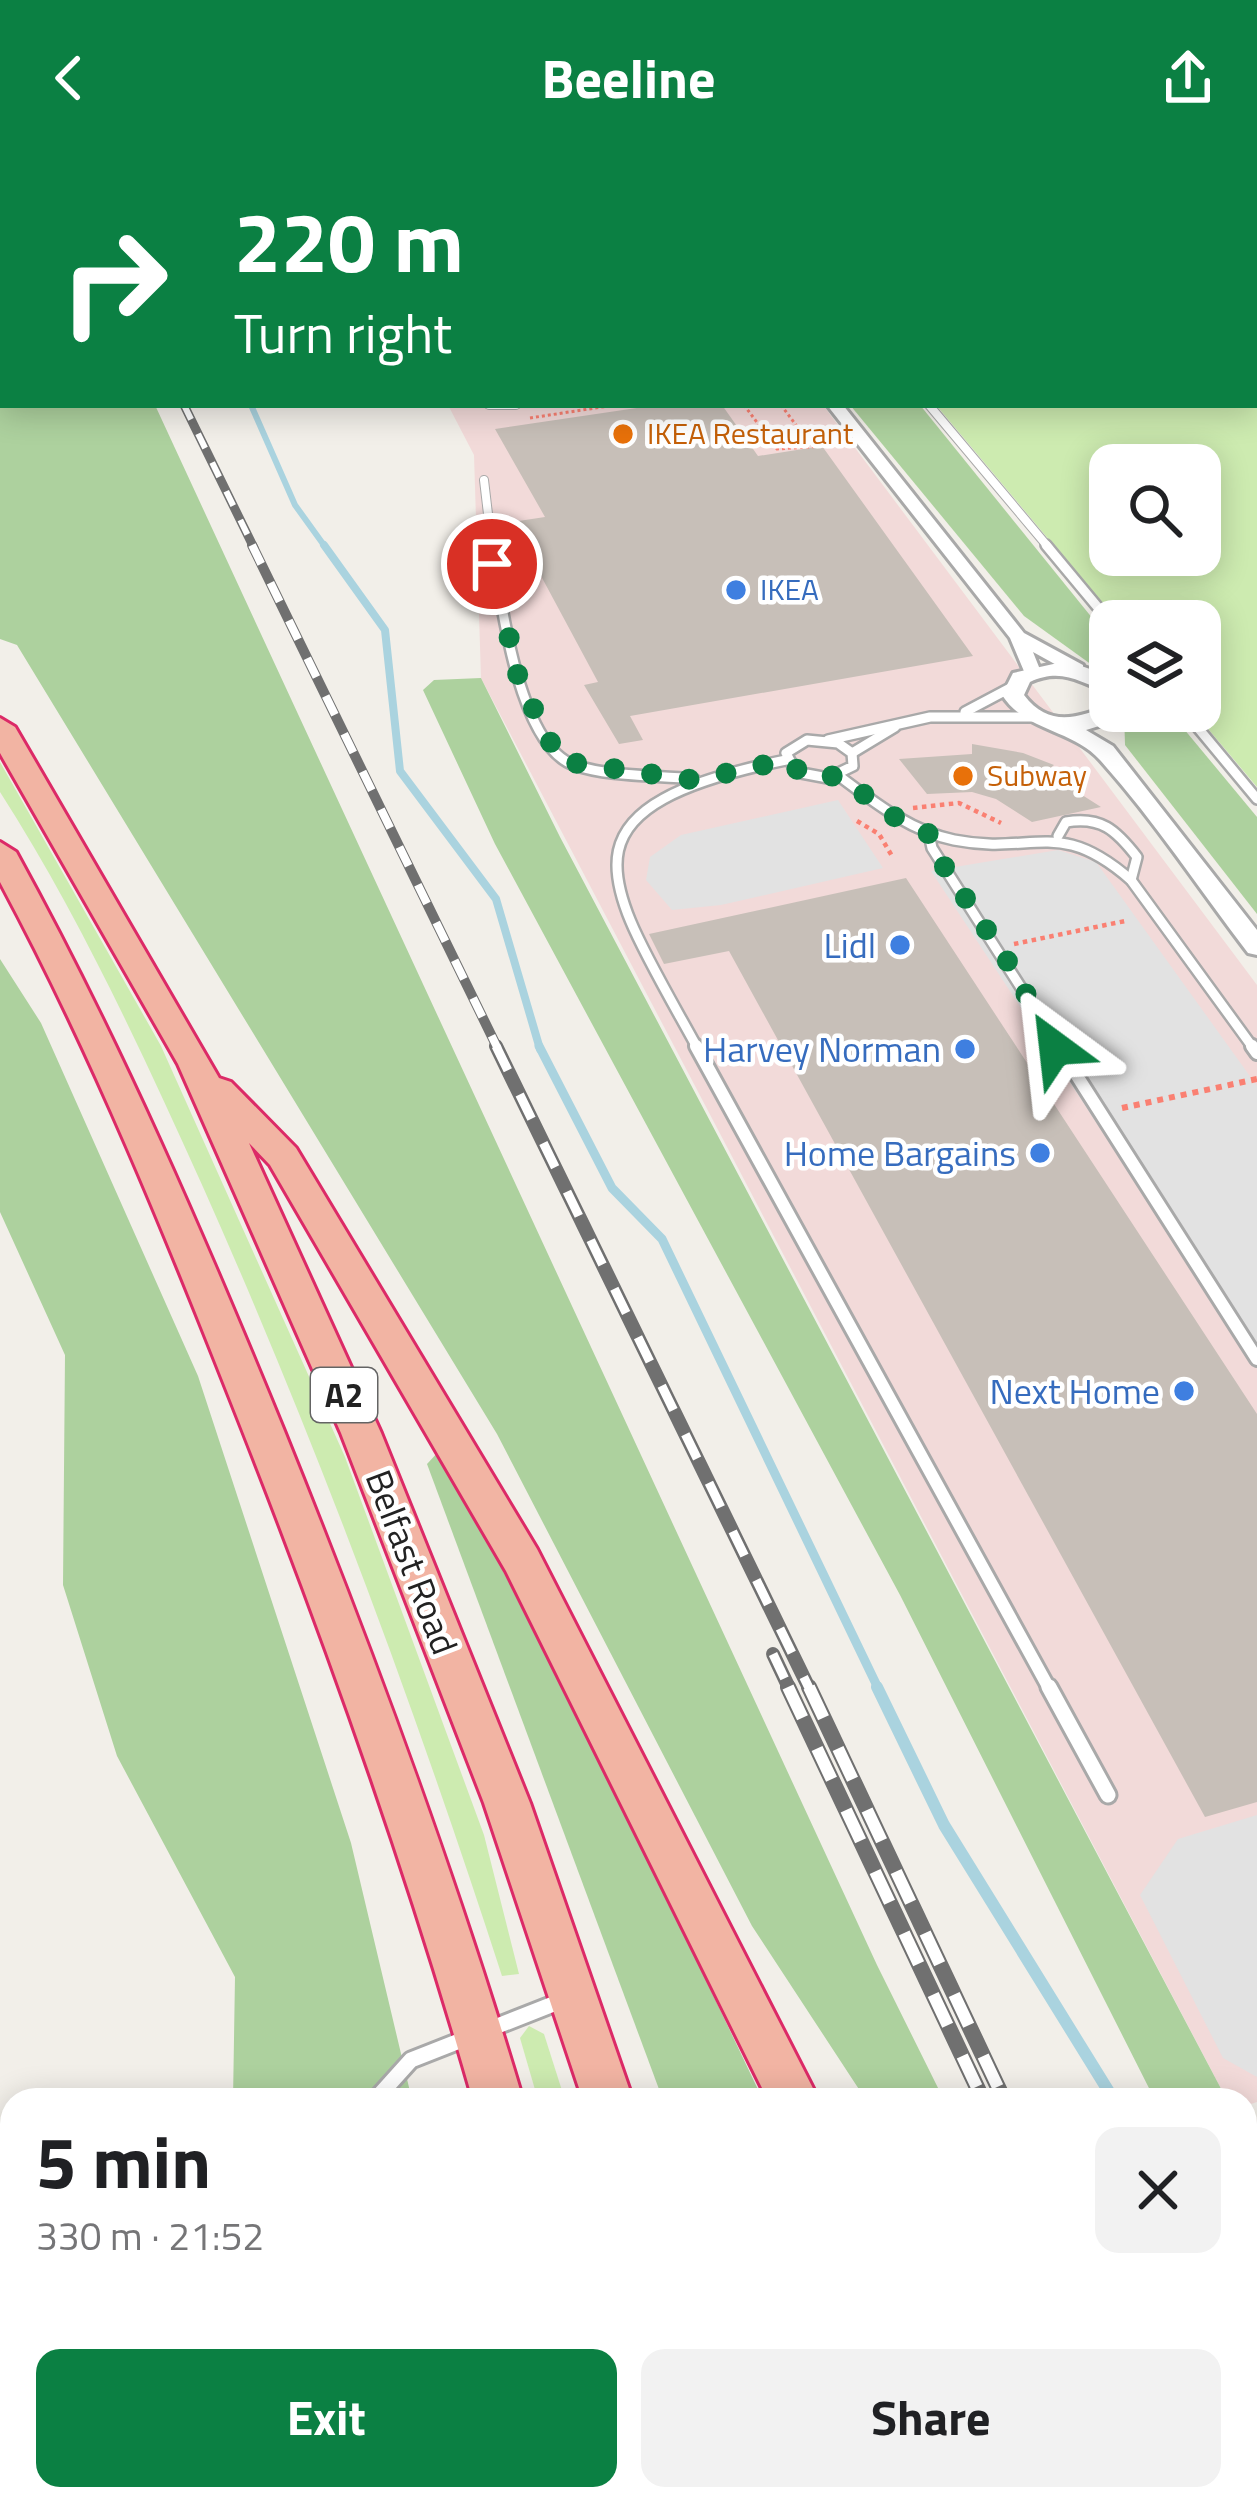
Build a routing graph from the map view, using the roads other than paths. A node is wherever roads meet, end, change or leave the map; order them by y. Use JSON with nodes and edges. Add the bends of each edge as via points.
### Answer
{"nodes":[{"id":1,"x":837,"y":408,"type":"edge"},
{"id":2,"x":932,"y":408,"type":"edge"},
{"id":3,"x":484,"y":479,"type":"dead end"},
{"id":4,"x":1092,"y":600,"type":"edge"},
{"id":5,"x":1018,"y":637,"type":"junction"},
{"id":6,"x":1077,"y":669,"type":"junction"},
{"id":7,"x":1089,"y":675,"type":"edge"},
{"id":8,"x":1023,"y":679,"type":"junction"},
{"id":9,"x":964,"y":712,"type":"junction"},
{"id":10,"x":1035,"y":718,"type":"junction"},
{"id":11,"x":1089,"y":723,"type":"edge"},
{"id":12,"x":902,"y":724,"type":"junction"},
{"id":13,"x":1061,"y":724,"type":"junction"},
{"id":14,"x":1108,"y":732,"type":"edge"},
{"id":15,"x":1201,"y":732,"type":"edge"},
{"id":16,"x":4,"y":738,"type":"edge"},
{"id":17,"x":828,"y":740,"type":"junction"},
{"id":18,"x":1105,"y":751,"type":"junction"},
{"id":19,"x":852,"y":753,"type":"junction"},
{"id":20,"x":786,"y":760,"type":"junction"},
{"id":21,"x":839,"y":776,"type":"junction"},
{"id":22,"x":695,"y":780,"type":"junction"},
{"id":23,"x":1257,"y":799,"type":"edge"},
{"id":24,"x":929,"y":834,"type":"junction"},
{"id":25,"x":1058,"y":836,"type":"junction"},
{"id":26,"x":0,"y":852,"type":"edge"},
{"id":27,"x":1131,"y":880,"type":"junction"},
{"id":28,"x":1257,"y":947,"type":"edge"},
{"id":29,"x":1257,"y":1053,"type":"edge"},
{"id":30,"x":195,"y":1064,"type":"junction"},
{"id":31,"x":1257,"y":1359,"type":"edge"},
{"id":32,"x":1108,"y":1795,"type":"dead end"},
{"id":33,"x":572,"y":1996,"type":"junction"},
{"id":34,"x":480,"y":2035,"type":"junction"},
{"id":35,"x":386,"y":2088,"type":"edge"},
{"id":36,"x":495,"y":2088,"type":"edge"},
{"id":37,"x":604,"y":2088,"type":"edge"},
{"id":38,"x":788,"y":2088,"type":"edge"}],
"edges":[{"from":1,"to":5,"type":"street"},
{"from":2,"to":4,"type":"lane"},
{"from":3,"to":22,"type":"lane","via":[[492,564],[519,680],[560,761]]},
{"from":5,"to":6,"type":"street"},
{"from":5,"to":8,"type":"street"},
{"from":6,"to":7,"type":"street"},
{"from":6,"to":8,"type":"street"},
{"from":8,"to":9,"type":"lane"},
{"from":8,"to":10,"type":"street","via":[[1017,704]]},
{"from":9,"to":10,"type":"lane"},
{"from":9,"to":12,"type":"lane"},
{"from":10,"to":13,"type":"street"},
{"from":11,"to":13,"type":"street"},
{"from":12,"to":17,"type":"lane"},
{"from":12,"to":19,"type":"lane"},
{"from":13,"to":18,"type":"street"},
{"from":14,"to":18,"type":"street"},
{"from":15,"to":23,"type":"lane"},
{"from":16,"to":30,"type":"highway","name":"Belfast Road","number":"A2"},
{"from":17,"to":19,"type":"lane"},
{"from":17,"to":20,"type":"lane","via":[[797,743]]},
{"from":18,"to":28,"type":"street"},
{"from":19,"to":21,"type":"lane","via":[[853,766]]},
{"from":20,"to":21,"type":"lane","via":[[805,776]]},
{"from":20,"to":22,"type":"lane"},
{"from":21,"to":24,"type":"lane"},
{"from":22,"to":32,"type":"lane","via":[[646,809],[625,834],[614,875],[630,925]]},
{"from":24,"to":25,"type":"lane","via":[[990,844]]},
{"from":24,"to":31,"type":"lane"},
{"from":25,"to":27,"type":"lane","via":[[1106,856]]},
{"from":25,"to":27,"type":"lane","via":[[1066,822],[1106,820],[1137,856]]},
{"from":26,"to":34,"type":"highway","number":"A2","via":[[146,1138],[359,1676]]},
{"from":27,"to":29,"type":"lane"},
{"from":30,"to":33,"type":"highway","name":"Belfast Road","number":"A2","via":[[361,1433],[507,1803]]},
{"from":30,"to":38,"type":"highway","via":[[283,1157],[510,1540]]},
{"from":33,"to":34,"type":"lane"},
{"from":33,"to":37,"type":"highway","name":"Belfast Road","number":"A2"},
{"from":34,"to":35,"type":"lane","via":[[411,2060]]},
{"from":34,"to":36,"type":"highway","number":"A2"}]}
